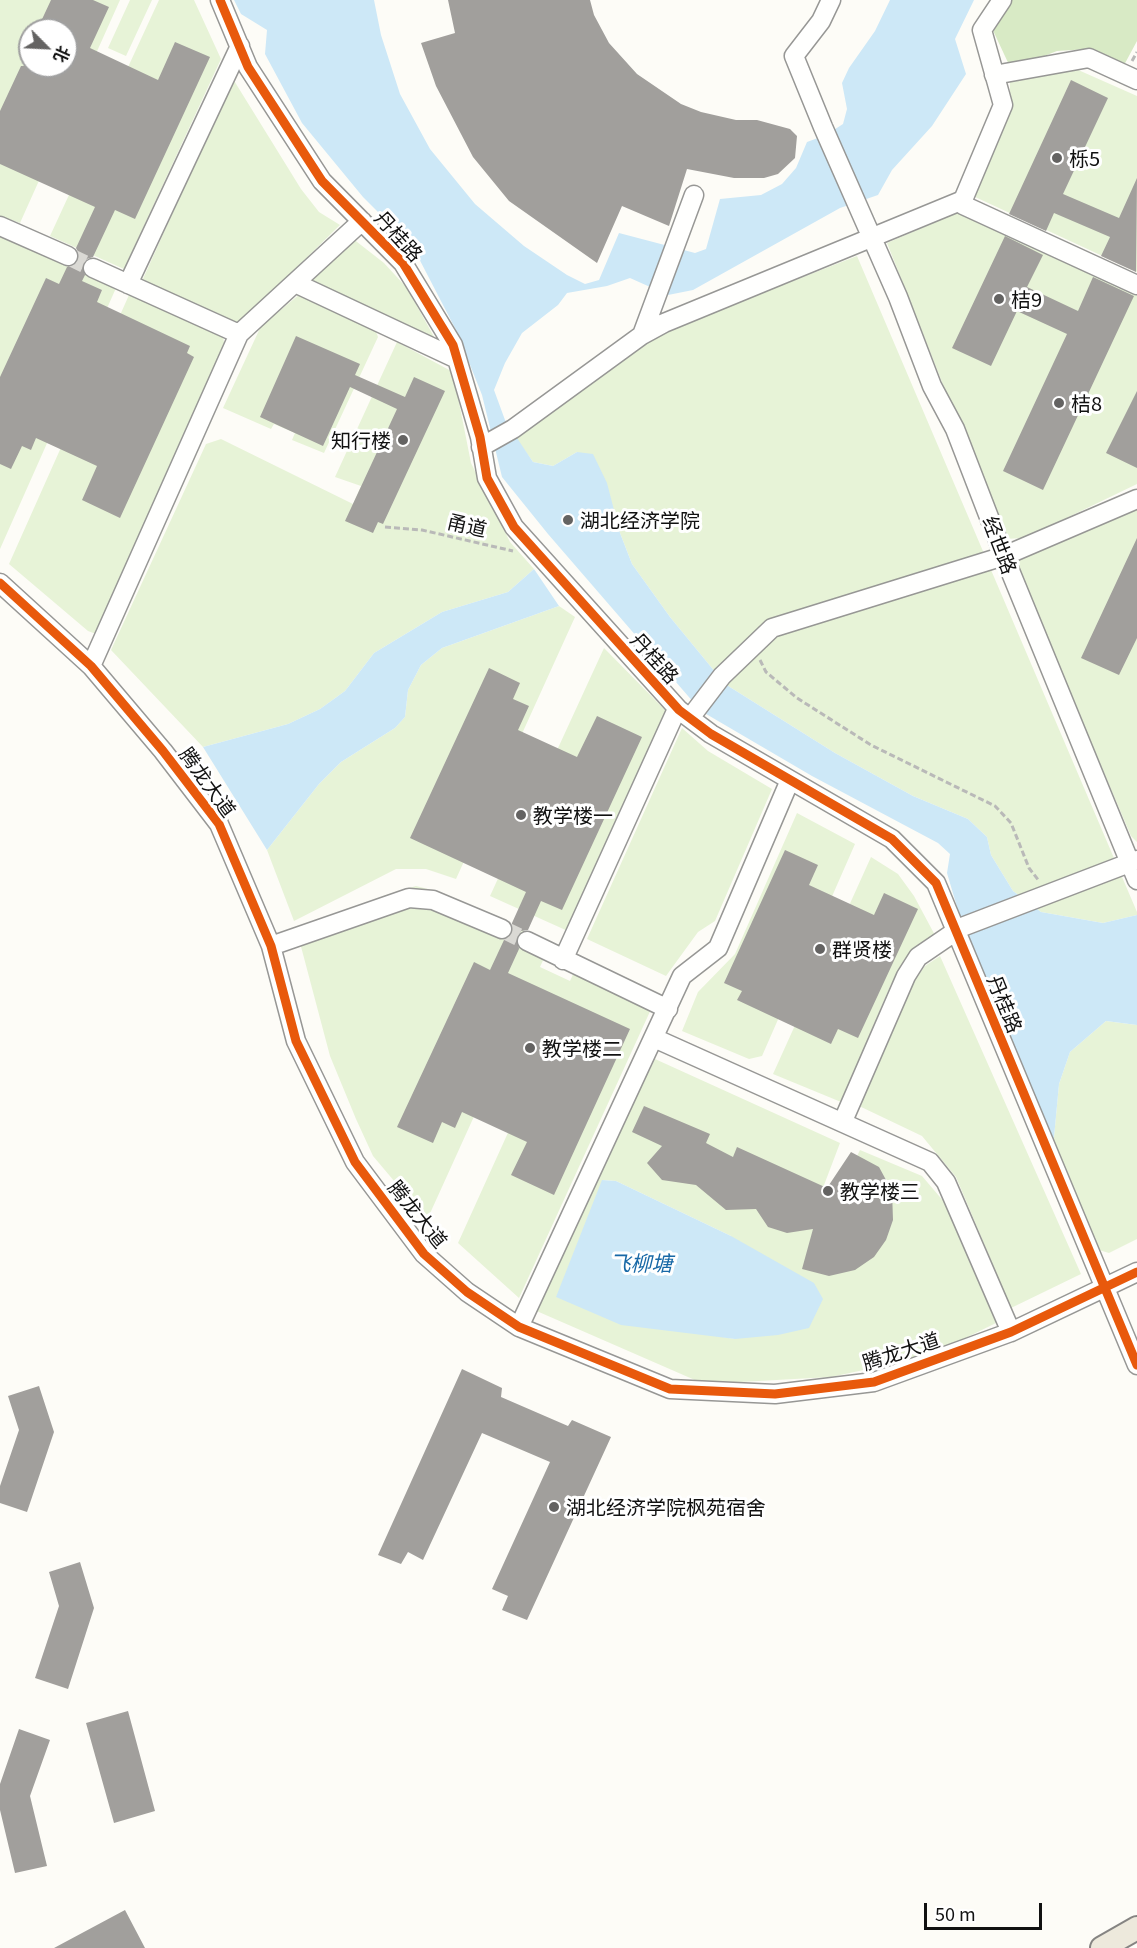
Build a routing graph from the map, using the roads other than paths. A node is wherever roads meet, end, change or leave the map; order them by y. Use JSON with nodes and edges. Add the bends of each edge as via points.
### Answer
{"nodes":[{"id":1,"x":220,"y":0,"type":"edge"},
{"id":2,"x":831,"y":0,"type":"edge"},
{"id":3,"x":1002,"y":0,"type":"edge"},
{"id":4,"x":240,"y":46,"type":"junction"},
{"id":5,"x":994,"y":75,"type":"junction"},
{"id":6,"x":1137,"y":80,"type":"edge"},
{"id":7,"x":694,"y":195,"type":"dead end"},
{"id":8,"x":963,"y":200,"type":"junction"},
{"id":9,"x":362,"y":221,"type":"junction"},
{"id":10,"x":0,"y":226,"type":"edge"},
{"id":11,"x":872,"y":237,"type":"junction"},
{"id":12,"x":68,"y":256,"type":"tunnel mouth"},
{"id":13,"x":93,"y":268,"type":"tunnel mouth"},
{"id":14,"x":295,"y":283,"type":"junction"},
{"id":15,"x":128,"y":284,"type":"junction"},
{"id":16,"x":1137,"y":285,"type":"edge"},
{"id":17,"x":240,"y":334,"type":"junction"},
{"id":18,"x":642,"y":335,"type":"junction"},
{"id":19,"x":457,"y":359,"type":"junction"},
{"id":20,"x":483,"y":446,"type":"junction"},
{"id":21,"x":1137,"y":499,"type":"edge"},
{"id":22,"x":1004,"y":556,"type":"junction"},
{"id":23,"x":0,"y":583,"type":"edge"},
{"id":24,"x":91,"y":666,"type":"junction"},
{"id":25,"x":687,"y":713,"type":"junction"},
{"id":26,"x":789,"y":780,"type":"junction"},
{"id":27,"x":1135,"y":868,"type":"edge"},
{"id":28,"x":502,"y":929,"type":"tunnel mouth"},
{"id":29,"x":958,"y":929,"type":"junction"},
{"id":30,"x":527,"y":941,"type":"tunnel mouth"},
{"id":31,"x":271,"y":946,"type":"junction"},
{"id":32,"x":563,"y":960,"type":"junction"},
{"id":33,"x":668,"y":1009,"type":"junction"},
{"id":34,"x":654,"y":1038,"type":"junction"},
{"id":35,"x":843,"y":1121,"type":"junction"},
{"id":36,"x":1137,"y":1272,"type":"edge"},
{"id":37,"x":1103,"y":1289,"type":"junction"},
{"id":38,"x":519,"y":1327,"type":"junction"},
{"id":39,"x":1011,"y":1332,"type":"junction"},
{"id":40,"x":1137,"y":1365,"type":"edge"},
{"id":41,"x":1137,"y":1928,"type":"edge"},
{"id":42,"x":1102,"y":1948,"type":"edge"}],
"edges":[{"from":1,"to":4,"type":"street","name":"丹桂路"},
{"from":2,"to":11,"type":"street","name":"经世路","via":[[821,21],[794,56]]},
{"from":3,"to":5,"type":"street","via":[[982,30]]},
{"from":4,"to":9,"type":"street","name":"丹桂路","via":[[248,67],[322,181]]},
{"from":4,"to":15,"type":"street"},
{"from":5,"to":6,"type":"street","via":[[1089,58]]},
{"from":5,"to":8,"type":"street","via":[[1003,105]]},
{"from":7,"to":18,"type":"street"},
{"from":8,"to":11,"type":"street"},
{"from":8,"to":16,"type":"street","via":[[963,205]]},
{"from":9,"to":14,"type":"street"},
{"from":9,"to":19,"type":"street","name":"丹桂路","via":[[403,263],[453,345]]},
{"from":10,"to":12,"type":"street"},
{"from":11,"to":18,"type":"street"},
{"from":11,"to":22,"type":"street","name":"经世路","via":[[932,386],[955,429]]},
{"from":13,"to":15,"type":"street"},
{"from":14,"to":17,"type":"street"},
{"from":14,"to":19,"type":"street"},
{"from":15,"to":17,"type":"street"},
{"from":17,"to":24,"type":"street"},
{"from":18,"to":20,"type":"street","via":[[513,429]]},
{"from":19,"to":20,"type":"street","name":"丹桂路"},
{"from":20,"to":25,"type":"street","name":"丹桂路","via":[[487,478],[514,527]]},
{"from":21,"to":22,"type":"street"},
{"from":22,"to":25,"type":"street","via":[[772,628]]},
{"from":22,"to":27,"type":"street","name":"经世路"},
{"from":23,"to":24,"type":"street","name":"腾龙大道"},
{"from":24,"to":31,"type":"street","name":"腾龙大道","via":[[219,824]]},
{"from":25,"to":26,"type":"street","name":"丹桂路","via":[[711,734]]},
{"from":25,"to":32,"type":"street"},
{"from":26,"to":29,"type":"street","name":"丹桂路","via":[[892,838],[936,884]]},
{"from":26,"to":33,"type":"street","via":[[718,948],[682,976]]},
{"from":27,"to":29,"type":"street","via":[[1033,898]]},
{"from":28,"to":31,"type":"street","via":[[433,900],[409,898]]},
{"from":29,"to":35,"type":"street","via":[[918,957],[906,976]]},
{"from":29,"to":37,"type":"street","name":"丹桂路"},
{"from":30,"to":32,"type":"street"},
{"from":31,"to":38,"type":"street","name":"腾龙大道","via":[[296,1041],[355,1162],[423,1254],[467,1292]]},
{"from":32,"to":33,"type":"street"},
{"from":33,"to":34,"type":"street"},
{"from":34,"to":35,"type":"street"},
{"from":34,"to":38,"type":"street"},
{"from":35,"to":39,"type":"street","via":[[930,1162],[946,1182]]},
{"from":36,"to":37,"type":"street","name":"腾龙大道"},
{"from":37,"to":39,"type":"street","name":"腾龙大道"},
{"from":37,"to":40,"type":"street","name":"丹桂路"},
{"from":38,"to":39,"type":"street","name":"腾龙大道","via":[[669,1389],[774,1394],[874,1382]]},
{"from":41,"to":42,"type":"main road"}]}
